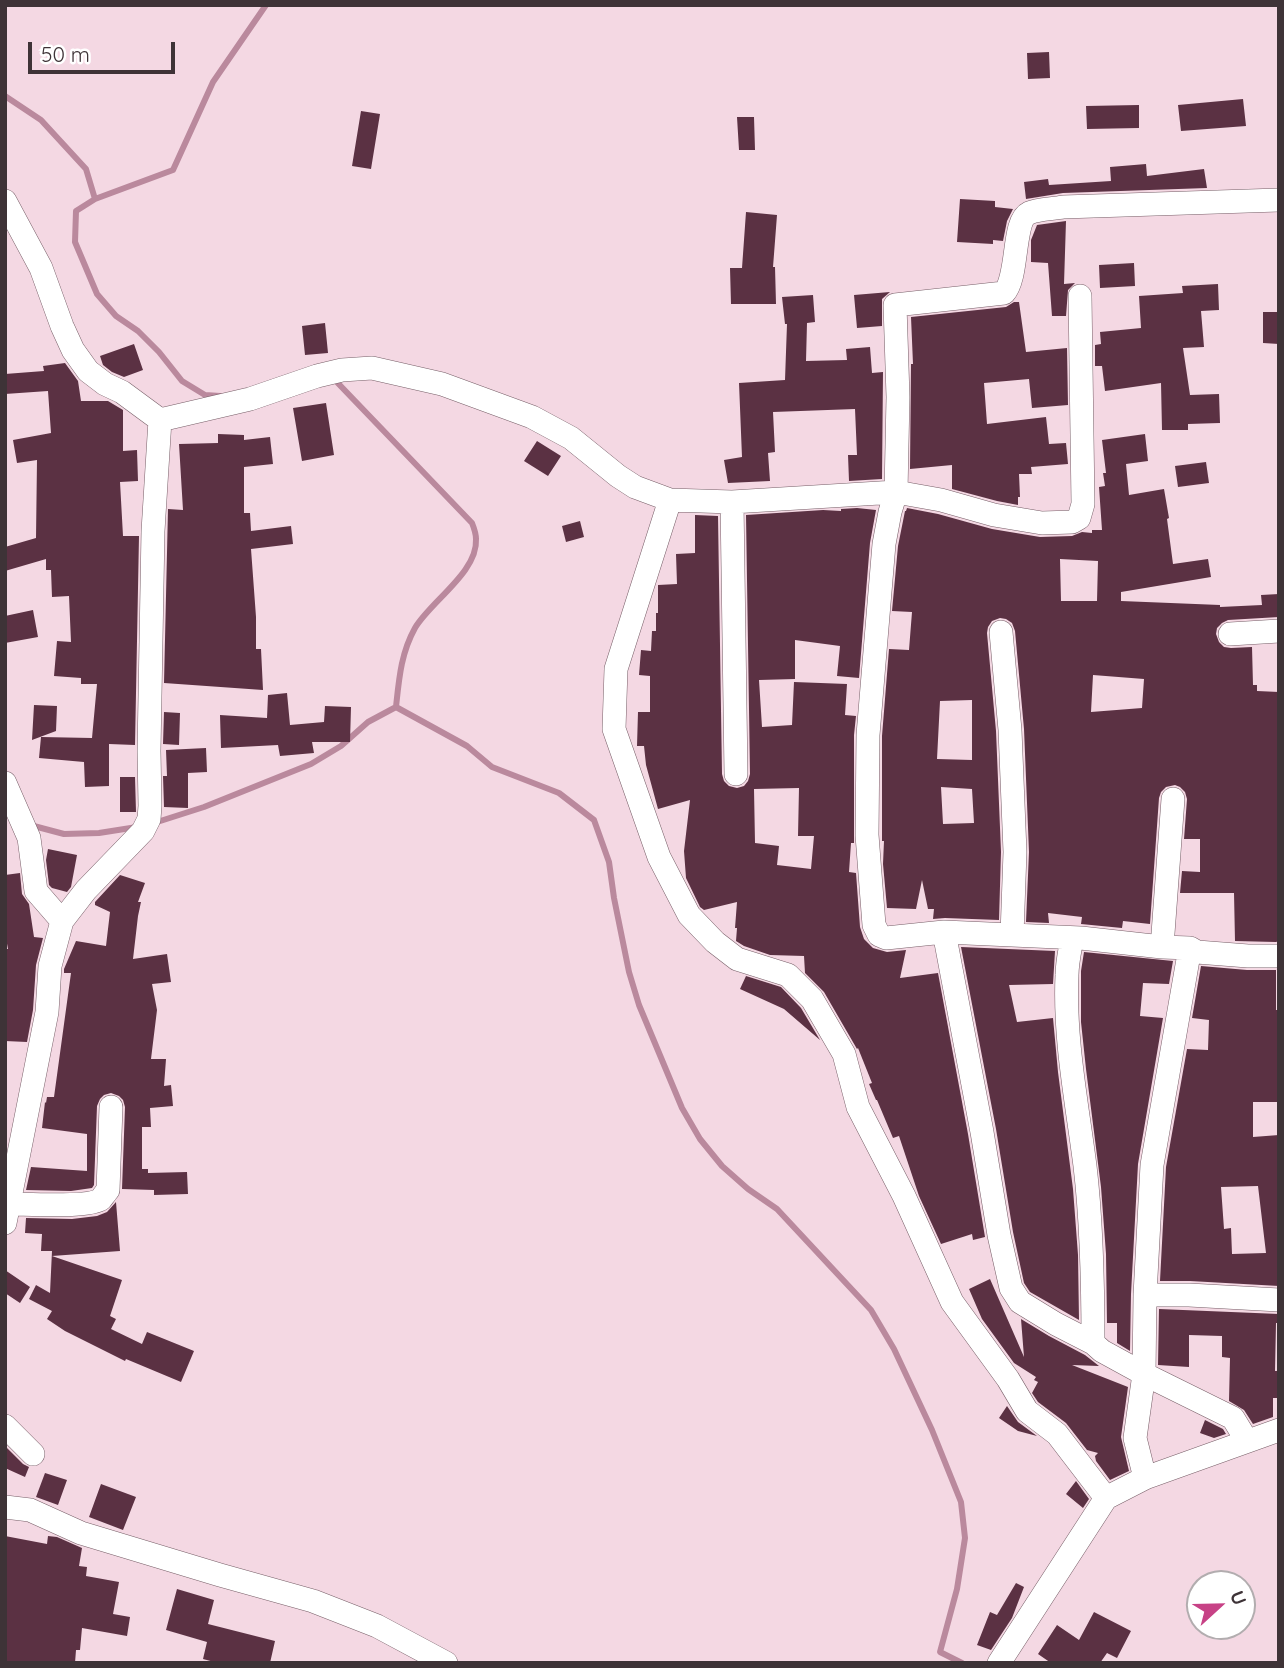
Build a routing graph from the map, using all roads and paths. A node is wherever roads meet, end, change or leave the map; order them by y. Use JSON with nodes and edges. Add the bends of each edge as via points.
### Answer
{"nodes":[{"id":1,"x":1279,"y":200,"type":"edge"},
{"id":2,"x":5,"y":201,"type":"edge"},
{"id":3,"x":1080,"y":296,"type":"dead end"},
{"id":4,"x":160,"y":420,"type":"junction"},
{"id":5,"x":896,"y":492,"type":"junction"},
{"id":6,"x":670,"y":500,"type":"junction"},
{"id":7,"x":732,"y":502,"type":"junction"},
{"id":8,"x":1279,"y":631,"type":"edge"},
{"id":9,"x":1001,"y":632,"type":"dead end"},
{"id":10,"x":1230,"y":634,"type":"dead end"},
{"id":11,"x":736,"y":774,"type":"dead end"},
{"id":12,"x":5,"y":782,"type":"edge"},
{"id":13,"x":1173,"y":799,"type":"dead end"},
{"id":14,"x":62,"y":921,"type":"junction"},
{"id":15,"x":944,"y":932,"type":"junction"},
{"id":16,"x":1012,"y":935,"type":"junction"},
{"id":17,"x":1072,"y":938,"type":"junction"},
{"id":18,"x":1162,"y":947,"type":"junction"},
{"id":19,"x":1190,"y":948,"type":"junction"},
{"id":20,"x":1279,"y":956,"type":"edge"},
{"id":21,"x":111,"y":1107,"type":"dead end"},
{"id":22,"x":7,"y":1214,"type":"edge"},
{"id":23,"x":1145,"y":1295,"type":"junction"},
{"id":24,"x":1279,"y":1300,"type":"edge"},
{"id":25,"x":1093,"y":1343,"type":"junction"},
{"id":26,"x":1144,"y":1369,"type":"junction"},
{"id":27,"x":5,"y":1426,"type":"edge"},
{"id":28,"x":1267,"y":1437,"type":"edge"},
{"id":29,"x":33,"y":1454,"type":"dead end"},
{"id":30,"x":1125,"y":1488,"type":"junction"},
{"id":31,"x":5,"y":1507,"type":"edge"},
{"id":32,"x":446,"y":1663,"type":"edge"},
{"id":33,"x":999,"y":1663,"type":"edge"}],
"edges":[{"from":1,"to":5,"type":"street","via":[[1030,213],[1023,218],[1011,281],[1004,293],[895,305]]},
{"from":2,"to":4,"type":"street","via":[[41,268],[73,350],[88,372]]},
{"from":3,"to":5,"type":"street","via":[[1083,504],[1079,518],[1042,523]]},
{"from":4,"to":6,"type":"street","via":[[250,399],[317,376],[372,368],[442,384],[532,417],[571,438],[618,476]]},
{"from":4,"to":14,"type":"street","via":[[153,531],[149,819]]},
{"from":5,"to":7,"type":"street"},
{"from":5,"to":15,"type":"street","via":[[884,544],[868,735],[866,835],[874,925],[886,938]]},
{"from":6,"to":7,"type":"street"},
{"from":6,"to":30,"type":"street","via":[[616,669],[614,729],[659,857],[689,915],[715,942],[737,959],[788,975],[812,999],[844,1054],[858,1107],[952,1302],[1027,1411]]},
{"from":7,"to":11,"type":"street"},
{"from":8,"to":10,"type":"street"},
{"from":9,"to":16,"type":"street","via":[[1015,852]]},
{"from":12,"to":14,"type":"street","via":[[29,838],[36,891]]},
{"from":13,"to":18,"type":"street"},
{"from":14,"to":22,"type":"street"},
{"from":15,"to":16,"type":"street"},
{"from":15,"to":25,"type":"street","via":[[1011,1288],[1020,1301]]},
{"from":16,"to":17,"type":"street"},
{"from":17,"to":18,"type":"street"},
{"from":17,"to":25,"type":"street","via":[[1068,1033],[1085,1168]]},
{"from":18,"to":19,"type":"street"},
{"from":19,"to":20,"type":"street"},
{"from":19,"to":23,"type":"street","via":[[1152,1165]]},
{"from":21,"to":22,"type":"street","via":[[107,1190],[102,1199]]},
{"from":23,"to":24,"type":"street"},
{"from":23,"to":26,"type":"street"},
{"from":25,"to":26,"type":"street"},
{"from":26,"to":28,"type":"street"},
{"from":26,"to":30,"type":"street"},
{"from":27,"to":29,"type":"street"},
{"from":28,"to":30,"type":"street"},
{"from":30,"to":33,"type":"street"},
{"from":31,"to":32,"type":"street","via":[[30,1510],[81,1533],[313,1601],[377,1626]]}]}
